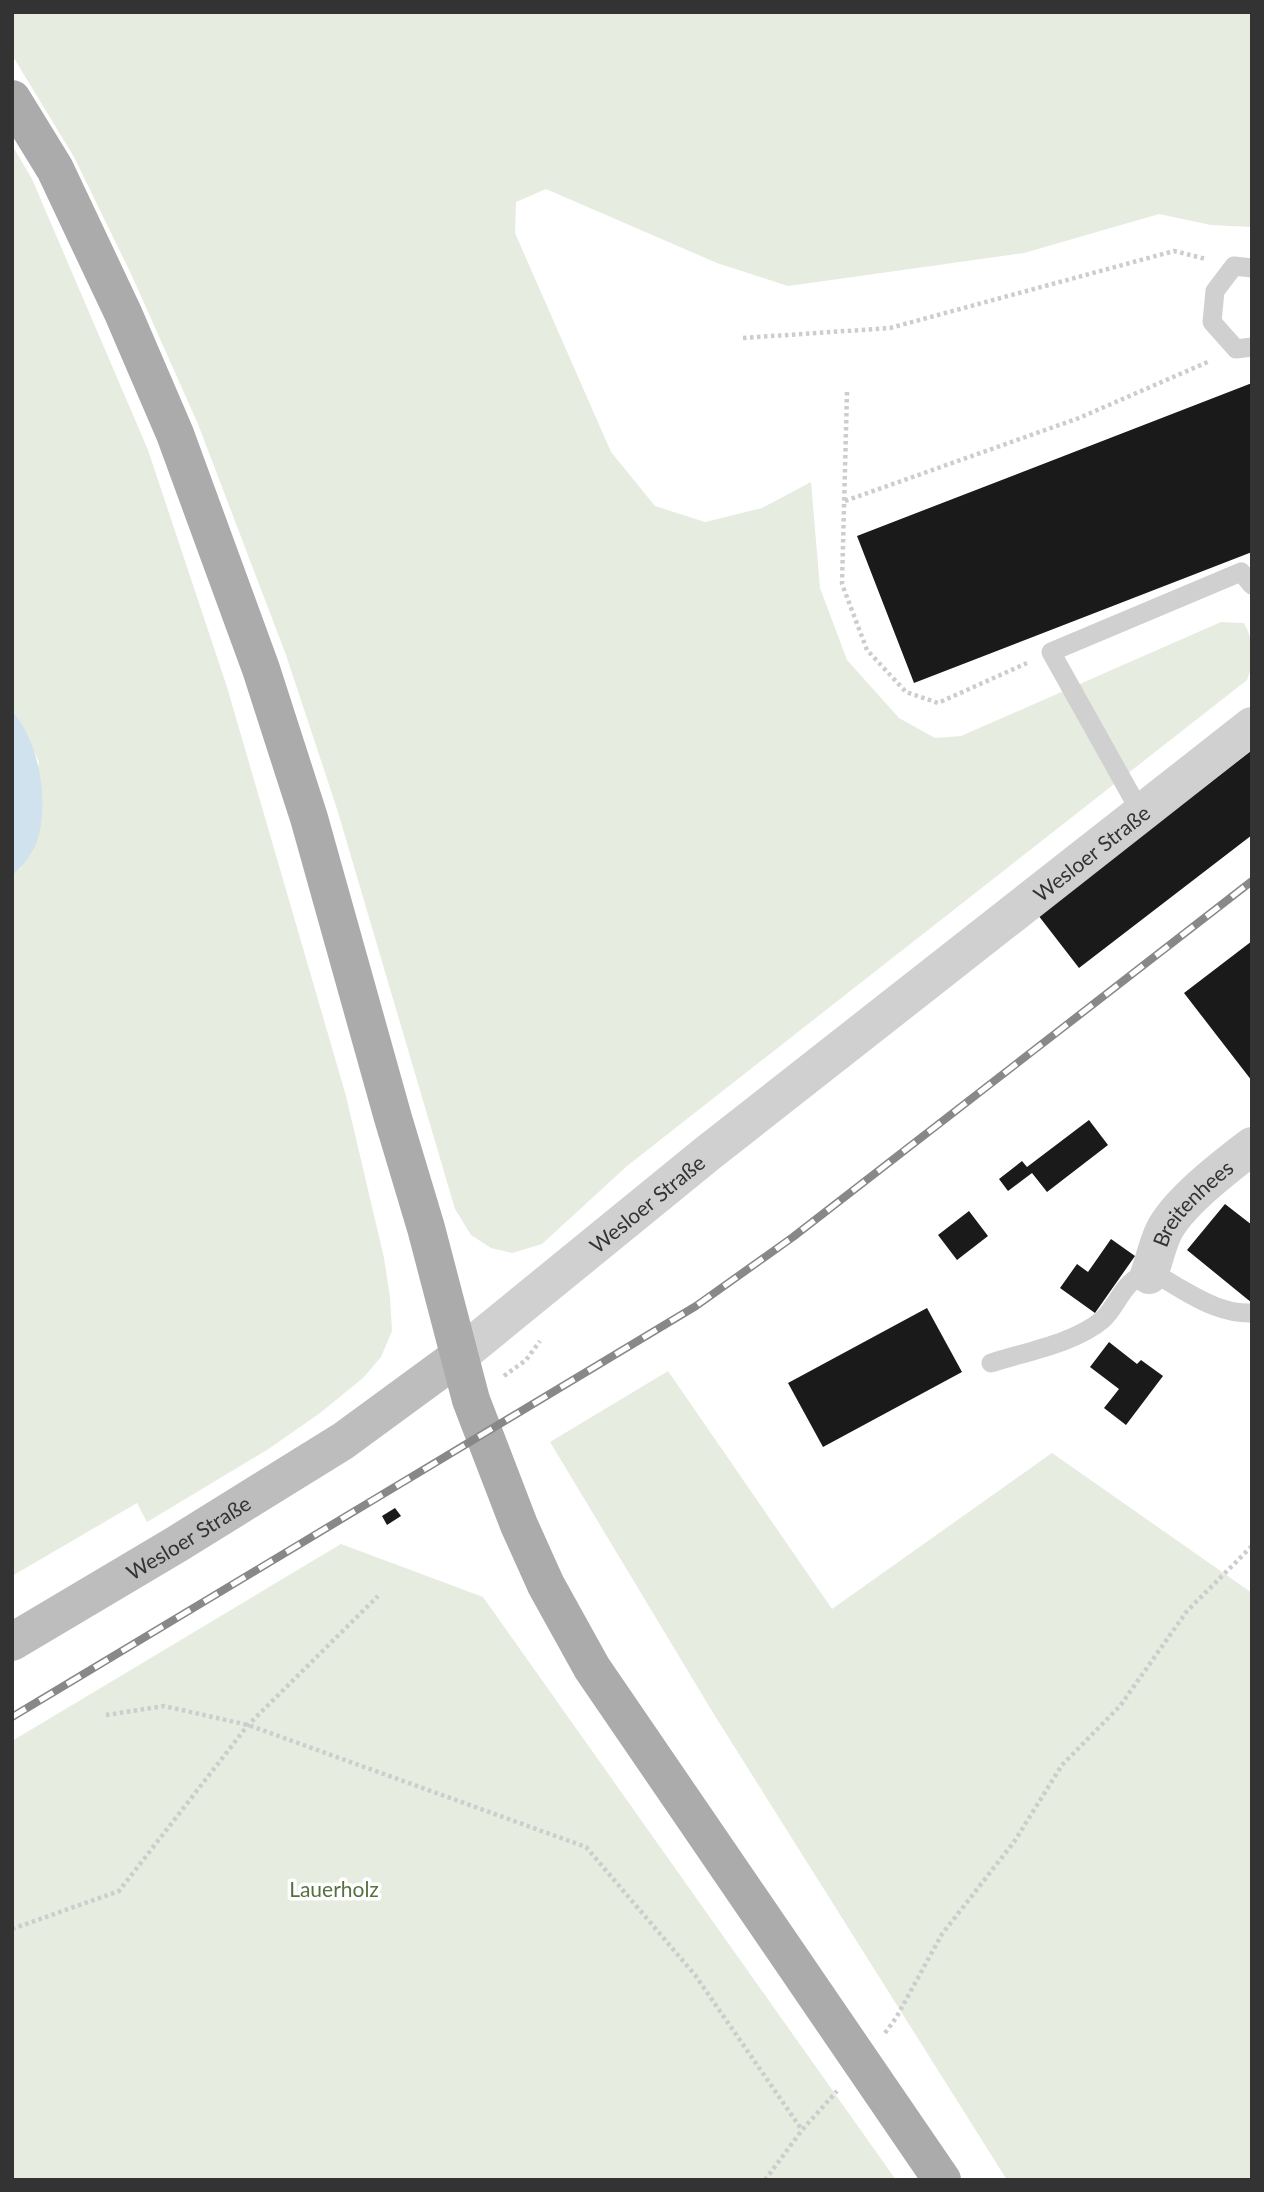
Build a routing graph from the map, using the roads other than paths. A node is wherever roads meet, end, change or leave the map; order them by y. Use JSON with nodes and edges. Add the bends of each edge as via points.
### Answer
{"nodes":[{"id":1,"x":12,"y":99,"type":"edge"},
{"id":2,"x":1243,"y":267,"type":"edge"},
{"id":3,"x":1244,"y":348,"type":"edge"},
{"id":4,"x":1252,"y":585,"type":"edge"},
{"id":5,"x":1252,"y":726,"type":"edge"},
{"id":6,"x":1141,"y":813,"type":"junction"},
{"id":7,"x":1252,"y":1146,"type":"edge"},
{"id":8,"x":1149,"y":1275,"type":"junction"},
{"id":9,"x":1252,"y":1313,"type":"edge"},
{"id":10,"x":459,"y":1356,"type":"junction"},
{"id":11,"x":991,"y":1363,"type":"dead end"},
{"id":12,"x":12,"y":1642,"type":"edge"},
{"id":13,"x":942,"y":2180,"type":"edge"}],
"edges":[{"from":1,"to":10,"type":"main road","via":[[55,169],[123,313],[175,434],[261,669],[338,918]]},
{"from":2,"to":3,"type":"lane","via":[[1215,291],[1212,322]]},
{"from":4,"to":6,"type":"lane","via":[[1241,572],[1051,652]]},
{"from":5,"to":6,"type":"street","name":"Wesloer Straße"},
{"from":6,"to":10,"type":"street","name":"Wesloer Straße","via":[[697,1161]]},
{"from":7,"to":8,"type":"street","name":"Breitenhees","via":[[1180,1209],[1164,1231]]},
{"from":8,"to":9,"type":"lane","via":[[1226,1311]]},
{"from":8,"to":11,"type":"lane","via":[[1138,1277],[1103,1320],[1075,1336]]},
{"from":10,"to":12,"type":"main road","name":"Wesloer Straße","via":[[343,1441]]},
{"from":10,"to":13,"type":"main road","via":[[519,1525],[592,1668]]}]}
